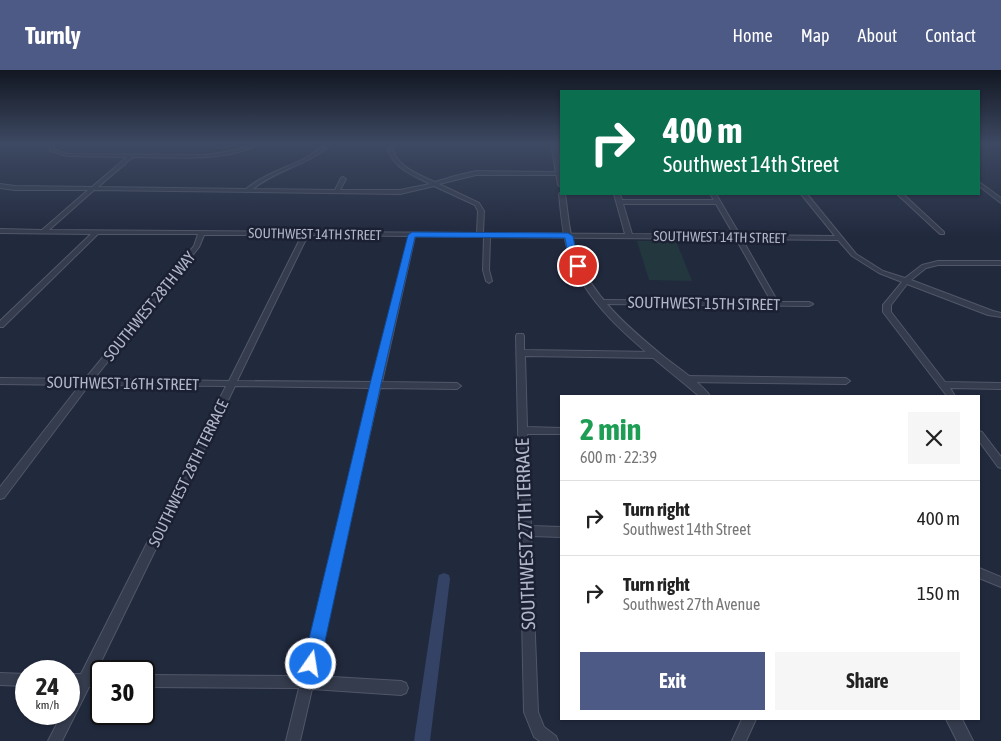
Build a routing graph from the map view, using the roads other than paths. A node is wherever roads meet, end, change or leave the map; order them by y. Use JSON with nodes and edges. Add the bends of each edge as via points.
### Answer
{"nodes":[{"id":1,"x":109,"y":174,"type":"edge"},
{"id":2,"x":272,"y":174,"type":"edge"},
{"id":3,"x":418,"y":174,"type":"edge"},
{"id":4,"x":462,"y":174,"type":"edge"},
{"id":5,"x":343,"y":179,"type":"dead end"},
{"id":6,"x":437,"y":184,"type":"junction"},
{"id":7,"x":980,"y":185,"type":"edge"},
{"id":8,"x":0,"y":186,"type":"edge"},
{"id":9,"x":91,"y":190,"type":"junction"},
{"id":10,"x":247,"y":191,"type":"junction"},
{"id":11,"x":336,"y":192,"type":"junction"},
{"id":12,"x":562,"y":195,"type":"edge"},
{"id":13,"x":617,"y":195,"type":"edge"},
{"id":14,"x":714,"y":195,"type":"edge"},
{"id":15,"x":805,"y":195,"type":"edge"},
{"id":16,"x":901,"y":195,"type":"edge"},
{"id":17,"x":1001,"y":200,"type":"edge"},
{"id":18,"x":619,"y":202,"type":"junction"},
{"id":19,"x":717,"y":202,"type":"junction"},
{"id":20,"x":0,"y":232,"type":"edge"},
{"id":21,"x":43,"y":232,"type":"junction"},
{"id":22,"x":96,"y":232,"type":"junction"},
{"id":23,"x":202,"y":233,"type":"junction"},
{"id":24,"x":306,"y":233,"type":"junction"},
{"id":25,"x":942,"y":234,"type":"dead end"},
{"id":26,"x":412,"y":235,"type":"junction"},
{"id":27,"x":483,"y":235,"type":"junction"},
{"id":28,"x":568,"y":236,"type":"junction"},
{"id":29,"x":629,"y":236,"type":"junction"},
{"id":30,"x":737,"y":238,"type":"junction"},
{"id":31,"x":840,"y":238,"type":"junction"},
{"id":32,"x":1001,"y":263,"type":"edge"},
{"id":33,"x":489,"y":281,"type":"dead end"},
{"id":34,"x":906,"y":281,"type":"junction"},
{"id":35,"x":600,"y":302,"type":"junction"},
{"id":36,"x":776,"y":304,"type":"junction"},
{"id":37,"x":809,"y":304,"type":"dead end"},
{"id":38,"x":1001,"y":315,"type":"edge"},
{"id":39,"x":0,"y":325,"type":"edge"},
{"id":40,"x":520,"y":336,"type":"dead end"},
{"id":41,"x":521,"y":353,"type":"junction"},
{"id":42,"x":655,"y":355,"type":"junction"},
{"id":43,"x":685,"y":378,"type":"junction"},
{"id":44,"x":0,"y":381,"type":"edge"},
{"id":45,"x":846,"y":381,"type":"dead end"},
{"id":46,"x":86,"y":382,"type":"junction"},
{"id":47,"x":232,"y":384,"type":"junction"},
{"id":48,"x":375,"y":384,"type":"junction"},
{"id":49,"x":942,"y":385,"type":"junction"},
{"id":50,"x":457,"y":386,"type":"dead end"},
{"id":51,"x":1001,"y":386,"type":"edge"},
{"id":52,"x":704,"y":395,"type":"edge"},
{"id":53,"x":949,"y":395,"type":"edge"},
{"id":54,"x":522,"y":430,"type":"junction"},
{"id":55,"x":560,"y":431,"type":"edge"},
{"id":56,"x":980,"y":435,"type":"edge"},
{"id":57,"x":1001,"y":464,"type":"edge"},
{"id":58,"x":0,"y":496,"type":"edge"},
{"id":59,"x":526,"y":531,"type":"junction"},
{"id":60,"x":560,"y":532,"type":"edge"},
{"id":61,"x":980,"y":573,"type":"edge"},
{"id":62,"x":1001,"y":582,"type":"edge"},
{"id":63,"x":0,"y":680,"type":"edge"},
{"id":64,"x":15,"y":680,"type":"edge"},
{"id":65,"x":80,"y":680,"type":"edge"},
{"id":66,"x":85,"y":680,"type":"junction"},
{"id":67,"x":90,"y":680,"type":"edge"},
{"id":68,"x":155,"y":681,"type":"edge"},
{"id":69,"x":307,"y":682,"type":"junction"},
{"id":70,"x":401,"y":688,"type":"dead end"},
{"id":71,"x":80,"y":691,"type":"edge"},
{"id":72,"x":749,"y":720,"type":"edge"},
{"id":73,"x":954,"y":720,"type":"edge"},
{"id":74,"x":63,"y":725,"type":"edge"},
{"id":75,"x":55,"y":741,"type":"edge"},
{"id":76,"x":293,"y":741,"type":"edge"},
{"id":77,"x":551,"y":741,"type":"edge"},
{"id":78,"x":739,"y":741,"type":"edge"},
{"id":79,"x":965,"y":741,"type":"edge"}],
"edges":[{"from":1,"to":9,"type":"street"},
{"from":2,"to":10,"type":"street","via":[[258,180]]},
{"from":3,"to":6,"type":"street"},
{"from":4,"to":6,"type":"street"},
{"from":5,"to":11,"type":"street"},
{"from":6,"to":11,"type":"street","via":[[416,191]]},
{"from":6,"to":27,"type":"street","via":[[476,204],[481,211]]},
{"from":7,"to":17,"type":"street"},
{"from":8,"to":9,"type":"street"},
{"from":9,"to":10,"type":"street"},
{"from":9,"to":21,"type":"street"},
{"from":10,"to":11,"type":"street"},
{"from":12,"to":28,"type":"street"},
{"from":13,"to":18,"type":"street"},
{"from":14,"to":19,"type":"street"},
{"from":15,"to":31,"type":"street"},
{"from":16,"to":25,"type":"street"},
{"from":18,"to":19,"type":"street"},
{"from":18,"to":29,"type":"street"},
{"from":19,"to":30,"type":"street"},
{"from":20,"to":21,"type":"street","name":"SOUTHWEST 14TH STREET"},
{"from":21,"to":22,"type":"street","name":"SOUTHWEST 14TH STREET"},
{"from":22,"to":23,"type":"street","name":"SOUTHWEST 14TH STREET"},
{"from":22,"to":39,"type":"street"},
{"from":23,"to":24,"type":"street","name":"SOUTHWEST 14TH STREET"},
{"from":23,"to":46,"type":"street","name":"SOUTHWEST 28TH WAY","via":[[197,246]]},
{"from":24,"to":26,"type":"street","name":"SOUTHWEST 14TH STREET"},
{"from":24,"to":47,"type":"street","name":"SOUTHWEST 28TH TERRACE"},
{"from":26,"to":27,"type":"street","name":"SOUTHWEST 14TH STREET"},
{"from":26,"to":48,"type":"street"},
{"from":27,"to":28,"type":"street","name":"SOUTHWEST 14TH STREET"},
{"from":27,"to":33,"type":"street"},
{"from":28,"to":29,"type":"street","name":"SOUTHWEST 14TH STREET"},
{"from":28,"to":35,"type":"street","via":[[576,263]]},
{"from":29,"to":30,"type":"street","name":"SOUTHWEST 14TH STREET"},
{"from":30,"to":31,"type":"street","name":"SOUTHWEST 14TH STREET"},
{"from":30,"to":36,"type":"street"},
{"from":31,"to":34,"type":"street","via":[[864,263]]},
{"from":32,"to":34,"type":"street","via":[[938,263],[924,266]]},
{"from":34,"to":38,"type":"street"},
{"from":34,"to":49,"type":"street","via":[[888,305],[887,312]]},
{"from":35,"to":36,"type":"street","name":"SOUTHWEST 15TH STREET"},
{"from":35,"to":42,"type":"street"},
{"from":36,"to":37,"type":"street","name":"SOUTHWEST 15TH STREET"},
{"from":40,"to":41,"type":"street","name":"SOUTHWEST 27TH TERRACE"},
{"from":41,"to":42,"type":"street"},
{"from":41,"to":54,"type":"street","name":"SOUTHWEST 27TH TERRACE"},
{"from":42,"to":43,"type":"street"},
{"from":43,"to":45,"type":"street"},
{"from":43,"to":52,"type":"street"},
{"from":44,"to":46,"type":"street","name":"SOUTHWEST 16TH STREET"},
{"from":46,"to":47,"type":"street","name":"SOUTHWEST 16TH STREET"},
{"from":46,"to":58,"type":"street","name":"SOUTHWEST 28TH WAY"},
{"from":47,"to":48,"type":"street","name":"SOUTHWEST 16TH STREET"},
{"from":47,"to":66,"type":"street","name":"SOUTHWEST 28TH TERRACE"},
{"from":48,"to":50,"type":"street","name":"SOUTHWEST 16TH STREET"},
{"from":48,"to":69,"type":"street"},
{"from":49,"to":51,"type":"street"},
{"from":49,"to":53,"type":"street"},
{"from":54,"to":55,"type":"street"},
{"from":54,"to":59,"type":"street","name":"SOUTHWEST 27TH TERRACE"},
{"from":56,"to":57,"type":"street"},
{"from":59,"to":60,"type":"street"},
{"from":59,"to":77,"type":"street","name":"SOUTHWEST 27TH TERRACE","via":[[531,712],[539,732]]},
{"from":61,"to":62,"type":"street"},
{"from":63,"to":64,"type":"street"},
{"from":65,"to":66,"type":"street"},
{"from":66,"to":67,"type":"street"},
{"from":66,"to":71,"type":"street","name":"SOUTHWEST 28TH TERRACE"},
{"from":68,"to":69,"type":"street"},
{"from":69,"to":70,"type":"street"},
{"from":69,"to":76,"type":"street"},
{"from":72,"to":78,"type":"street"},
{"from":73,"to":79,"type":"street"},
{"from":74,"to":75,"type":"street","name":"SOUTHWEST 28TH TERRACE"}]}
